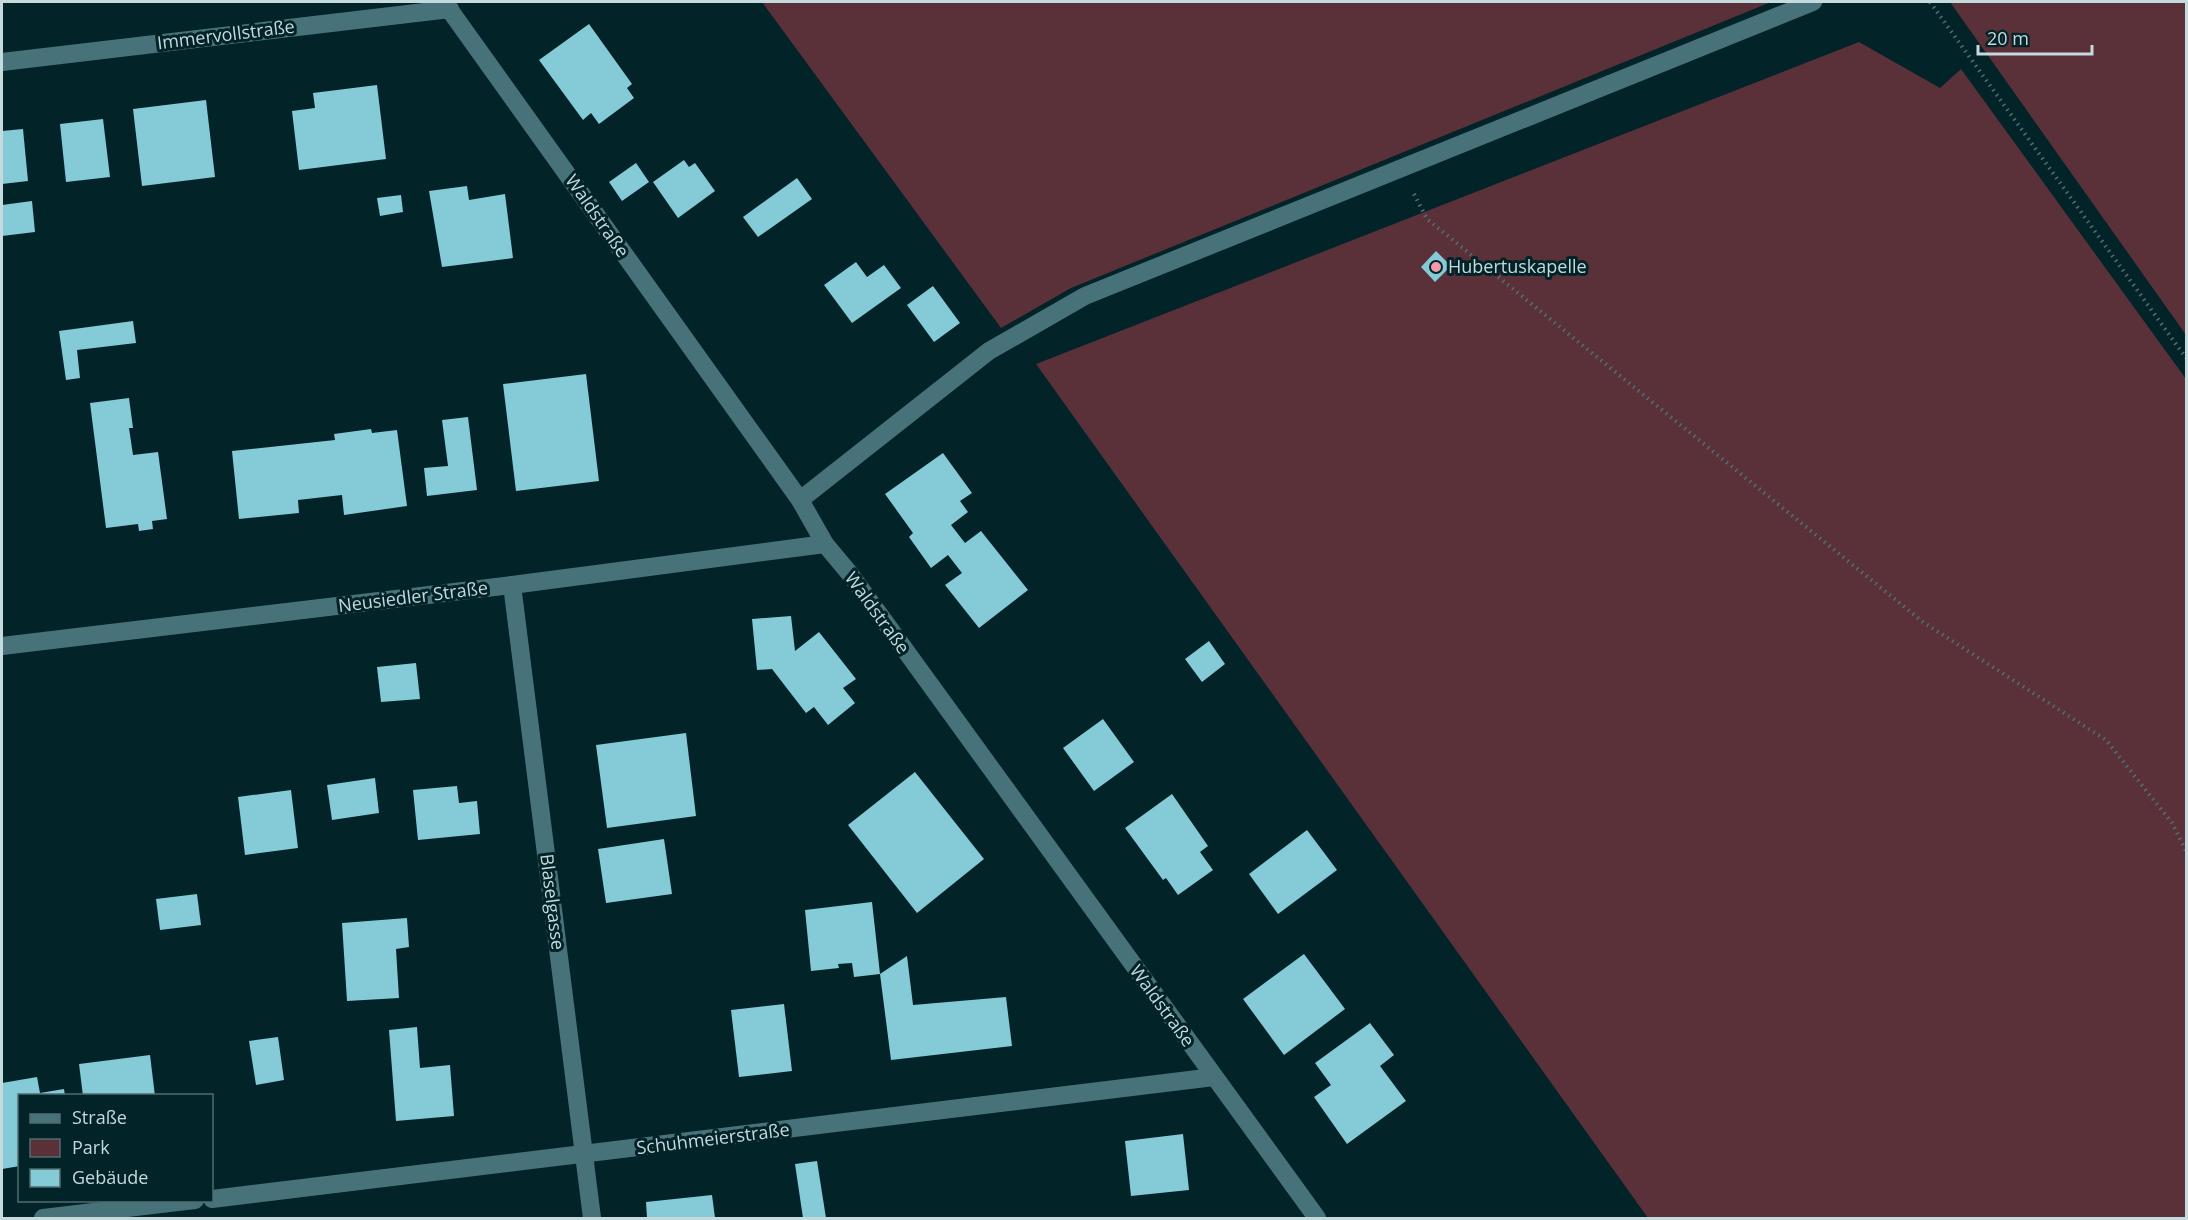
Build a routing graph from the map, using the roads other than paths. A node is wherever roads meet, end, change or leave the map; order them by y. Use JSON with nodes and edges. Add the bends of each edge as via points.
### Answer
{"nodes":[{"id":1,"x":1813,"y":2,"type":"edge"},
{"id":2,"x":447,"y":5,"type":"edge"},
{"id":3,"x":2,"y":62,"type":"edge"},
{"id":4,"x":800,"y":500,"type":"junction"},
{"id":5,"x":825,"y":544,"type":"junction"},
{"id":6,"x":512,"y":585,"type":"junction"},
{"id":7,"x":2,"y":646,"type":"edge"},
{"id":8,"x":1214,"y":1077,"type":"junction"},
{"id":9,"x":585,"y":1154,"type":"junction"},
{"id":10,"x":213,"y":1198,"type":"edge"},
{"id":11,"x":178,"y":1202,"type":"edge"},
{"id":12,"x":44,"y":1218,"type":"edge"},
{"id":13,"x":592,"y":1218,"type":"edge"},
{"id":14,"x":1317,"y":1218,"type":"edge"}],
"edges":[{"from":1,"to":4,"type":"street","via":[[1085,296],[989,351]]},
{"from":2,"to":3,"type":"street","name":"Immervollstraße"},
{"from":2,"to":4,"type":"street","name":"Waldstraße"},
{"from":4,"to":5,"type":"street","name":"Waldstraße"},
{"from":5,"to":6,"type":"street","name":"Neusiedler Straße"},
{"from":5,"to":8,"type":"street","name":"Waldstraße"},
{"from":6,"to":7,"type":"street","name":"Neusiedler Straße"},
{"from":6,"to":9,"type":"street","name":"Blaselgasse"},
{"from":8,"to":9,"type":"street","name":"Schuhmeierstraße"},
{"from":8,"to":14,"type":"street","name":"Waldstraße"},
{"from":9,"to":10,"type":"street","name":"Schuhmeierstraße"},
{"from":9,"to":13,"type":"street","name":"Blaselgasse"},
{"from":11,"to":12,"type":"street"}]}
